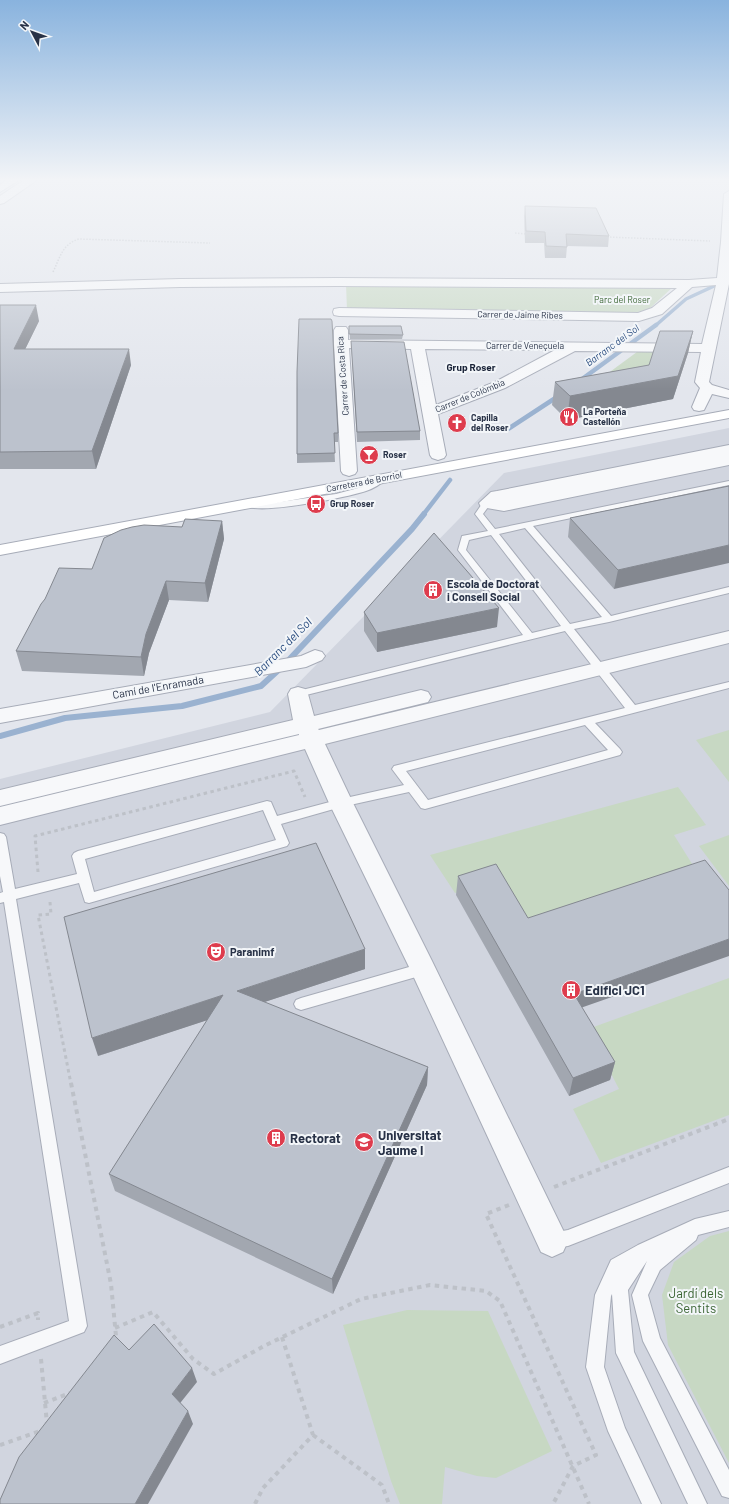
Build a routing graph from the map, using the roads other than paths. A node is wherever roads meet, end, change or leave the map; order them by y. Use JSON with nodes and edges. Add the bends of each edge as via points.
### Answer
{"nodes":[{"id":1,"x":727,"y":250,"type":"edge"},
{"id":2,"x":726,"y":281,"type":"edge"},
{"id":3,"x":338,"y":282,"type":"junction"},
{"id":4,"x":690,"y":284,"type":"junction"},
{"id":5,"x":0,"y":288,"type":"edge"},
{"id":6,"x":340,"y":312,"type":"junction"},
{"id":7,"x":341,"y":344,"type":"junction"},
{"id":8,"x":417,"y":345,"type":"junction"},
{"id":9,"x":574,"y":346,"type":"joint"},
{"id":10,"x":708,"y":348,"type":"junction"},
{"id":11,"x":554,"y":351,"type":"junction"},
{"id":12,"x":707,"y":388,"type":"junction"},
{"id":13,"x":729,"y":394,"type":"edge"},
{"id":14,"x":729,"y":402,"type":"edge"},
{"id":15,"x":699,"y":407,"type":"junction"},
{"id":16,"x":430,"y":412,"type":"junction"},
{"id":17,"x":729,"y":414,"type":"edge"},
{"id":18,"x":729,"y":450,"type":"edge"},
{"id":19,"x":438,"y":455,"type":"junction"},
{"id":20,"x":729,"y":460,"type":"edge"},
{"id":21,"x":350,"y":471,"type":"junction"},
{"id":22,"x":729,"y":483,"type":"edge"},
{"id":23,"x":487,"y":503,"type":"junction"},
{"id":24,"x":526,"y":526,"type":"junction"},
{"id":25,"x":493,"y":532,"type":"junction"},
{"id":26,"x":0,"y":536,"type":"edge"},
{"id":27,"x":0,"y":550,"type":"edge"},
{"id":28,"x":729,"y":590,"type":"edge"},
{"id":29,"x":609,"y":619,"type":"junction"},
{"id":30,"x":729,"y":622,"type":"edge"},
{"id":31,"x":568,"y":627,"type":"junction"},
{"id":32,"x":530,"y":636,"type":"junction"},
{"id":33,"x":729,"y":637,"type":"edge"},
{"id":34,"x":315,"y":656,"type":"dead end"},
{"id":35,"x":595,"y":662,"type":"junction"},
{"id":36,"x":729,"y":685,"type":"edge"},
{"id":37,"x":298,"y":694,"type":"joint"},
{"id":38,"x":632,"y":709,"type":"junction"},
{"id":39,"x":0,"y":716,"type":"edge"},
{"id":40,"x":587,"y":721,"type":"junction"},
{"id":41,"x":309,"y":732,"type":"junction"},
{"id":42,"x":412,"y":787,"type":"junction"},
{"id":43,"x":0,"y":798,"type":"edge"},
{"id":44,"x":341,"y":803,"type":"junction"},
{"id":45,"x":0,"y":816,"type":"edge"},
{"id":46,"x":274,"y":821,"type":"junction"},
{"id":47,"x":0,"y":837,"type":"edge"},
{"id":48,"x":84,"y":877,"type":"junction"},
{"id":49,"x":5,"y":897,"type":"edge"},
{"id":50,"x":423,"y":969,"type":"junction"},
{"id":51,"x":301,"y":1004,"type":"dead end"},
{"id":52,"x":729,"y":1175,"type":"edge"},
{"id":53,"x":729,"y":1219,"type":"edge"},
{"id":54,"x":701,"y":1225,"type":"junction"},
{"id":55,"x":560,"y":1239,"type":"joint"},
{"id":56,"x":644,"y":1252,"type":"junction"},
{"id":57,"x":0,"y":1355,"type":"edge"},
{"id":58,"x":729,"y":1489,"type":"edge"},
{"id":59,"x":652,"y":1504,"type":"edge"},
{"id":60,"x":698,"y":1504,"type":"edge"}],
"edges":[{"from":1,"to":2,"type":"street"},
{"from":2,"to":4,"type":"street"},
{"from":2,"to":10,"type":"street"},
{"from":3,"to":4,"type":"street"},
{"from":3,"to":5,"type":"street"},
{"from":3,"to":6,"type":"street","name":"Carrer de Costa Rica"},
{"from":4,"to":6,"type":"street","name":"Carrer de Jaime Ribes","via":[[657,311],[638,317]]},
{"from":6,"to":7,"type":"street","name":"Carrer de Costa Rica"},
{"from":7,"to":8,"type":"street","name":"Carrer de Veneçuela"},
{"from":7,"to":21,"type":"street","name":"Carrer de Costa Rica"},
{"from":8,"to":11,"type":"street","name":"Carrer de Veneçuela"},
{"from":8,"to":16,"type":"street"},
{"from":9,"to":10,"type":"street","name":"Carrer de Veneçuela"},
{"from":9,"to":11,"type":"street","name":"Carrer de Colòmbia"},
{"from":10,"to":12,"type":"street","via":[[702,382]]},
{"from":11,"to":16,"type":"street","name":"Carrer de Colòmbia","via":[[500,385]]},
{"from":12,"to":13,"type":"street"},
{"from":12,"to":15,"type":"street"},
{"from":14,"to":15,"type":"main road","name":"Carretera de Borriol"},
{"from":15,"to":19,"type":"main road","name":"Carretera de Borriol"},
{"from":16,"to":19,"type":"street"},
{"from":17,"to":27,"type":"main road","name":"Carretera de Borriol"},
{"from":18,"to":23,"type":"street","via":[[497,496]]},
{"from":19,"to":21,"type":"main road","name":"Carretera de Borriol"},
{"from":20,"to":23,"type":"street","via":[[504,506]]},
{"from":21,"to":26,"type":"main road","name":"Carretera de Borriol"},
{"from":22,"to":24,"type":"lane"},
{"from":23,"to":25,"type":"lane","via":[[479,514]]},
{"from":24,"to":25,"type":"lane"},
{"from":24,"to":29,"type":"lane"},
{"from":25,"to":31,"type":"lane"},
{"from":25,"to":32,"type":"lane","via":[[465,538],[462,550]]},
{"from":28,"to":29,"type":"lane"},
{"from":29,"to":31,"type":"lane"},
{"from":30,"to":35,"type":"street"},
{"from":31,"to":32,"type":"lane"},
{"from":31,"to":35,"type":"lane"},
{"from":32,"to":37,"type":"lane"},
{"from":33,"to":35,"type":"street"},
{"from":34,"to":39,"type":"street","name":"Camí de l'Enramada","via":[[306,662]]},
{"from":35,"to":38,"type":"lane"},
{"from":35,"to":41,"type":"street"},
{"from":36,"to":38,"type":"lane"},
{"from":37,"to":41,"type":"street"},
{"from":38,"to":40,"type":"lane"},
{"from":40,"to":42,"type":"lane","via":[[398,769]]},
{"from":40,"to":42,"type":"lane","via":[[616,752],[425,805]]},
{"from":41,"to":43,"type":"street"},
{"from":41,"to":44,"type":"street"},
{"from":41,"to":45,"type":"street"},
{"from":42,"to":44,"type":"lane"},
{"from":44,"to":46,"type":"lane"},
{"from":44,"to":50,"type":"street"},
{"from":46,"to":48,"type":"lane","via":[[267,805],[78,856]]},
{"from":46,"to":48,"type":"lane","via":[[283,843],[89,898]]},
{"from":47,"to":49,"type":"lane"},
{"from":48,"to":49,"type":"lane"},
{"from":49,"to":57,"type":"lane","via":[[78,1326]]},
{"from":50,"to":51,"type":"lane"},
{"from":50,"to":55,"type":"street","via":[[531,1197]]},
{"from":52,"to":55,"type":"lane"},
{"from":53,"to":54,"type":"lane"},
{"from":54,"to":56,"type":"lane"},
{"from":54,"to":58,"type":"lane","via":[[654,1264],[640,1295],[652,1341]]},
{"from":56,"to":59,"type":"lane","via":[[617,1266],[603,1295],[595,1367],[617,1431]]},
{"from":56,"to":60,"type":"lane","via":[[620,1288],[624,1353]]}]}
